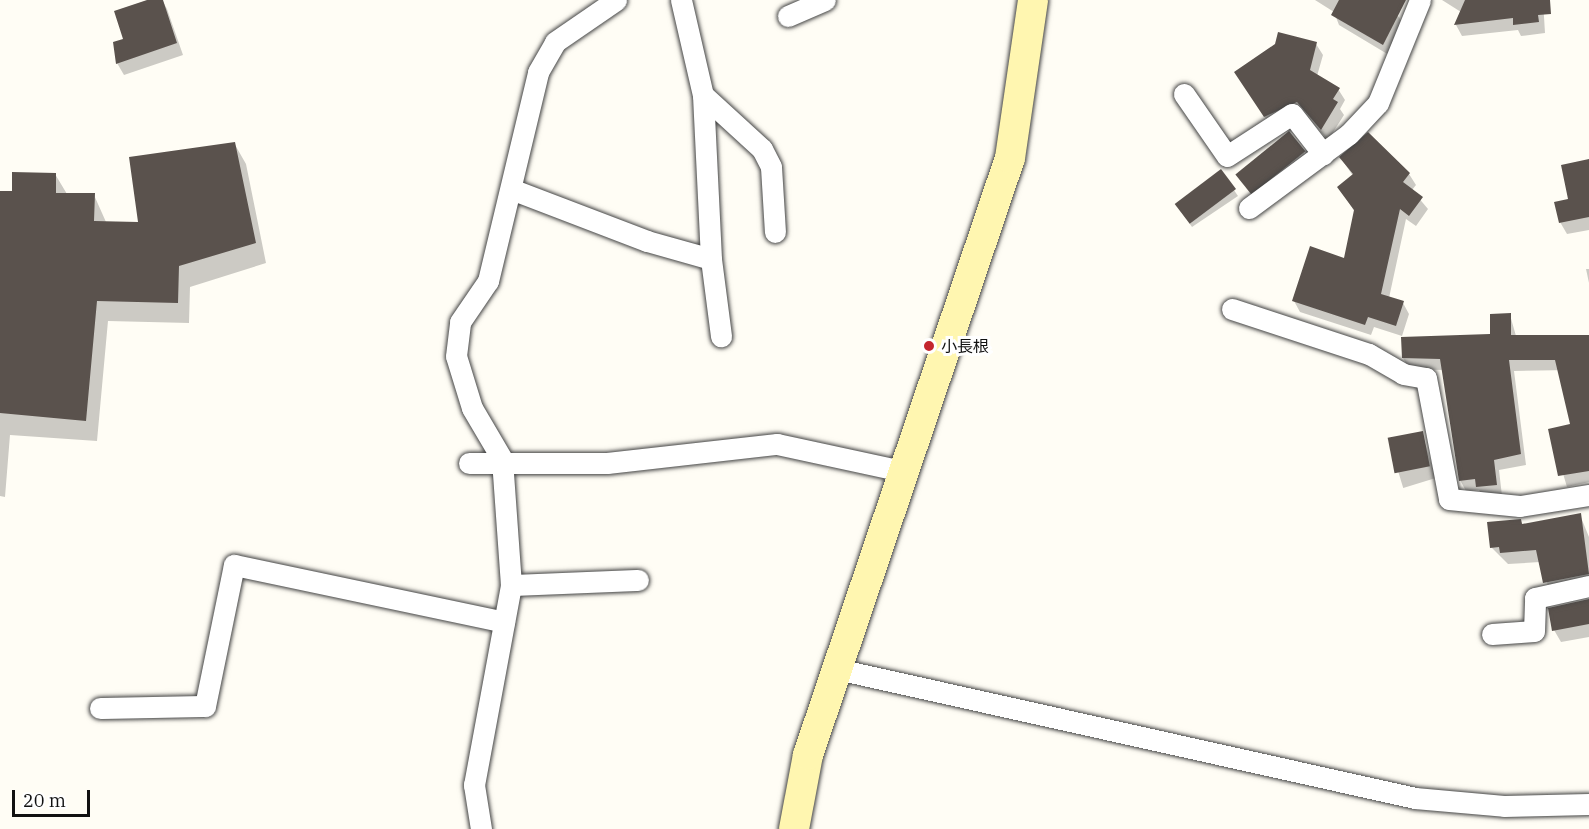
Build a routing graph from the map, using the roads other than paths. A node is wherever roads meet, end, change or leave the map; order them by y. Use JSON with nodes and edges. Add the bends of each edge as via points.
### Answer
{"nodes":[{"id":1,"x":616,"y":0,"type":"edge"},
{"id":2,"x":681,"y":0,"type":"edge"},
{"id":3,"x":825,"y":0,"type":"edge"},
{"id":4,"x":1033,"y":0,"type":"edge"},
{"id":5,"x":1420,"y":0,"type":"edge"},
{"id":6,"x":788,"y":16,"type":"dead end"},
{"id":7,"x":1185,"y":94,"type":"dead end"},
{"id":8,"x":703,"y":96,"type":"junction"},
{"id":9,"x":1323,"y":154,"type":"junction"},
{"id":10,"x":511,"y":189,"type":"junction"},
{"id":11,"x":1249,"y":208,"type":"dead end"},
{"id":12,"x":775,"y":232,"type":"dead end"},
{"id":13,"x":711,"y":259,"type":"junction"},
{"id":14,"x":1232,"y":309,"type":"dead end"},
{"id":15,"x":721,"y":336,"type":"dead end"},
{"id":16,"x":502,"y":459,"type":"junction"},
{"id":17,"x":469,"y":462,"type":"dead end"},
{"id":18,"x":902,"y":471,"type":"junction"},
{"id":19,"x":1589,"y":495,"type":"edge"},
{"id":20,"x":638,"y":580,"type":"dead end"},
{"id":21,"x":511,"y":585,"type":"junction"},
{"id":22,"x":1589,"y":586,"type":"edge"},
{"id":23,"x":504,"y":622,"type":"junction"},
{"id":24,"x":1492,"y":634,"type":"dead end"},
{"id":25,"x":837,"y":669,"type":"junction"},
{"id":26,"x":100,"y":708,"type":"dead end"},
{"id":27,"x":1589,"y":804,"type":"edge"},
{"id":28,"x":481,"y":829,"type":"edge"},
{"id":29,"x":794,"y":829,"type":"edge"}],
"edges":[{"from":1,"to":10,"type":"street","via":[[555,42],[538,72]]},
{"from":2,"to":8,"type":"street"},
{"from":3,"to":6,"type":"street"},
{"from":4,"to":18,"type":"street","via":[[1010,158]]},
{"from":5,"to":9,"type":"street","via":[[1378,103]]},
{"from":7,"to":9,"type":"street","via":[[1227,156],[1292,114]]},
{"from":8,"to":12,"type":"street","via":[[762,149],[771,168]]},
{"from":8,"to":13,"type":"street"},
{"from":9,"to":11,"type":"street"},
{"from":10,"to":13,"type":"street","via":[[647,241]]},
{"from":10,"to":16,"type":"street","via":[[488,281],[460,322],[456,356],[472,408]]},
{"from":13,"to":15,"type":"street"},
{"from":14,"to":19,"type":"street","via":[[1369,354],[1403,374],[1426,378],[1449,499],[1520,506]]},
{"from":16,"to":17,"type":"street"},
{"from":16,"to":18,"type":"street","via":[[608,463],[777,444]]},
{"from":16,"to":21,"type":"street"},
{"from":18,"to":25,"type":"street"},
{"from":20,"to":21,"type":"street"},
{"from":21,"to":23,"type":"street"},
{"from":22,"to":24,"type":"street","via":[[1534,598],[1534,631]]},
{"from":23,"to":26,"type":"street","via":[[234,565],[204,706]]},
{"from":23,"to":28,"type":"street","via":[[474,785]]},
{"from":25,"to":27,"type":"street","via":[[1415,798],[1504,806]]},
{"from":25,"to":29,"type":"street","via":[[808,755]]}]}
